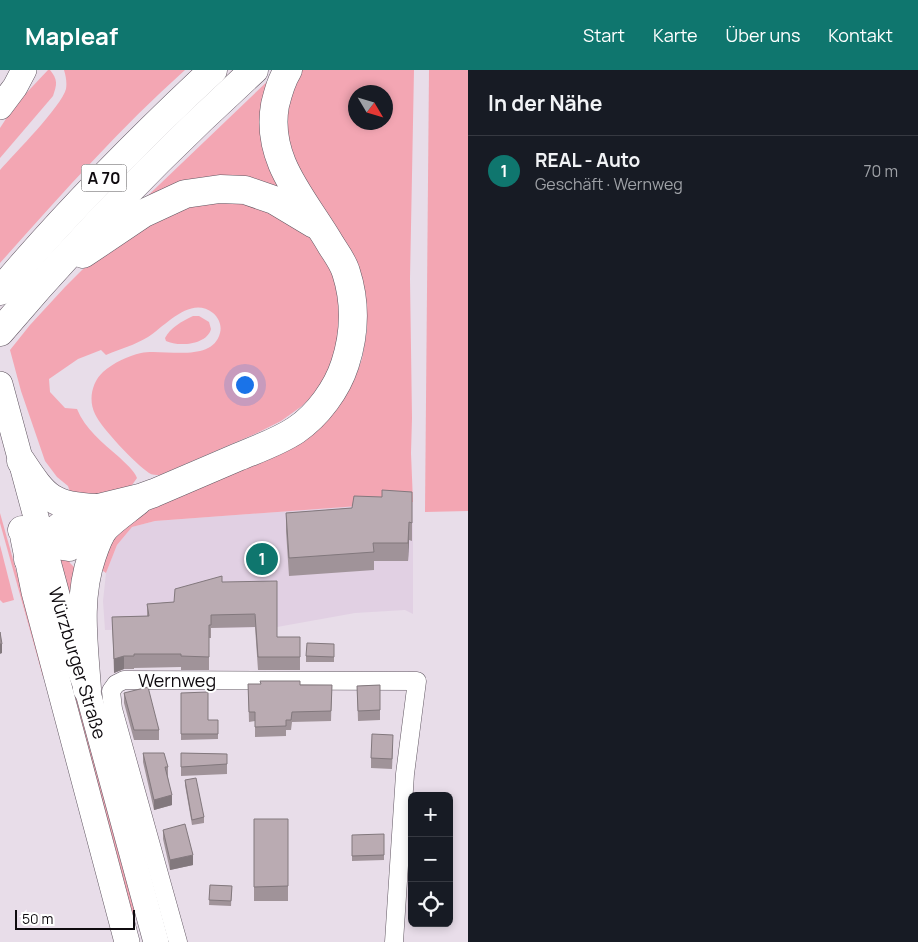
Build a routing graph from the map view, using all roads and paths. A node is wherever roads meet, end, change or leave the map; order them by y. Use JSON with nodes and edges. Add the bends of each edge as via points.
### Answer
{"nodes":[{"id":1,"x":14,"y":70,"type":"edge"},
{"id":2,"x":24,"y":70,"type":"edge"},
{"id":3,"x":213,"y":70,"type":"edge"},
{"id":4,"x":254,"y":70,"type":"edge"},
{"id":5,"x":288,"y":70,"type":"edge"},
{"id":6,"x":0,"y":82,"type":"edge"},
{"id":7,"x":0,"y":107,"type":"edge"},
{"id":8,"x":321,"y":228,"type":"junction"},
{"id":9,"x":41,"y":284,"type":"junction"},
{"id":10,"x":0,"y":291,"type":"edge"},
{"id":11,"x":0,"y":332,"type":"edge"},
{"id":12,"x":3,"y":395,"type":"edge"},
{"id":13,"x":11,"y":455,"type":"edge"},
{"id":14,"x":101,"y":519,"type":"junction"},
{"id":15,"x":31,"y":544,"type":"junction"},
{"id":16,"x":87,"y":689,"type":"junction"},
{"id":17,"x":127,"y":940,"type":"edge"},
{"id":18,"x":156,"y":942,"type":"edge"},
{"id":19,"x":178,"y":942,"type":"edge"},
{"id":20,"x":394,"y":942,"type":"edge"}],
"edges":[{"from":1,"to":6,"type":"main road"},
{"from":2,"to":7,"type":"main road"},
{"from":3,"to":10,"type":"highway","number":"A 70","via":[[74,209]]},
{"from":4,"to":9,"type":"highway","number":"A 70","via":[[126,193]]},
{"from":5,"to":8,"type":"highway","via":[[277,97],[273,136],[286,174]]},
{"from":8,"to":9,"type":"highway","via":[[274,200],[245,190],[220,188],[185,194],[144,213]]},
{"from":8,"to":14,"type":"highway","via":[[345,270],[353,302],[354,326],[349,351],[342,374],[330,394],[297,430],[143,497]]},
{"from":9,"to":11,"type":"highway","number":"A 70"},
{"from":12,"to":13,"type":"main road","name":"Würzburger Straße"},
{"from":13,"to":14,"type":"highway","via":[[58,503],[76,507]]},
{"from":13,"to":15,"type":"main road","name":"Würzburger Straße"},
{"from":14,"to":15,"type":"highway","via":[[69,547]]},
{"from":14,"to":16,"type":"highway","via":[[84,583]]},
{"from":15,"to":16,"type":"main road","name":"Würzburger Straße"},
{"from":15,"to":17,"type":"main road","name":"Würzburger Straße","via":[[34,592]]},
{"from":16,"to":18,"type":"main road","name":"Würzburger Straße"},
{"from":19,"to":20,"type":"street","name":"Wernweg","via":[[114,709],[111,691],[124,680],[417,681],[405,774]]}]}
